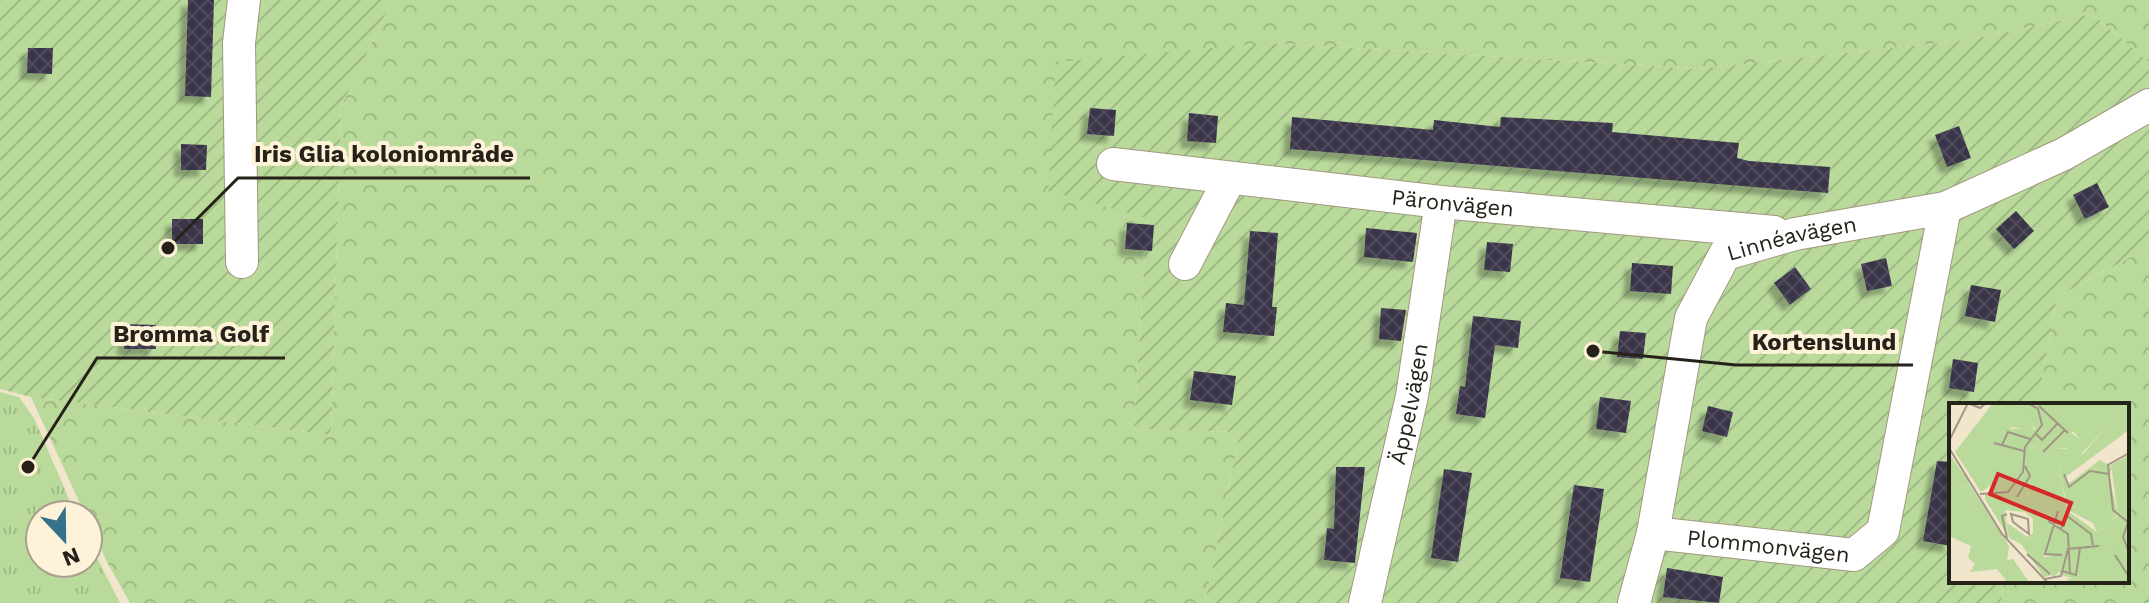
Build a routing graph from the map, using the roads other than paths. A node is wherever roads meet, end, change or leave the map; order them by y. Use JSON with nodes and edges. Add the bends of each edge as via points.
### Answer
{"nodes":[{"id":1,"x":244,"y":0,"type":"edge"},
{"id":2,"x":2149,"y":105,"type":"edge"},
{"id":3,"x":1113,"y":164,"type":"dead end"},
{"id":4,"x":1230,"y":178,"type":"junction"},
{"id":5,"x":1441,"y":202,"type":"junction"},
{"id":6,"x":1945,"y":208,"type":"junction"},
{"id":7,"x":1795,"y":234,"type":"junction"},
{"id":8,"x":242,"y":262,"type":"dead end"},
{"id":9,"x":1185,"y":264,"type":"dead end"},
{"id":10,"x":1653,"y":533,"type":"junction"},
{"id":11,"x":1365,"y":603,"type":"edge"},
{"id":12,"x":1634,"y":603,"type":"edge"}],
"edges":[{"from":1,"to":8,"type":"street","via":[[239,43]]},
{"from":2,"to":6,"type":"street","name":"Linnéavägen","via":[[2064,154]]},
{"from":3,"to":4,"type":"street","name":"Päronvägen"},
{"from":4,"to":5,"type":"street","name":"Päronvägen"},
{"from":4,"to":9,"type":"street"},
{"from":5,"to":7,"type":"street","name":"Päronvägen"},
{"from":5,"to":11,"type":"street","name":"Äppelvägen","via":[[1412,396]]},
{"from":6,"to":7,"type":"street","name":"Linnéavägen"},
{"from":6,"to":10,"type":"street","name":"Plommonvägen","via":[[1883,531],[1854,555]]},
{"from":7,"to":10,"type":"street","name":"Linnéavägen","via":[[1725,254],[1691,318]]},
{"from":10,"to":12,"type":"street","name":"Linnéavägen"}]}
